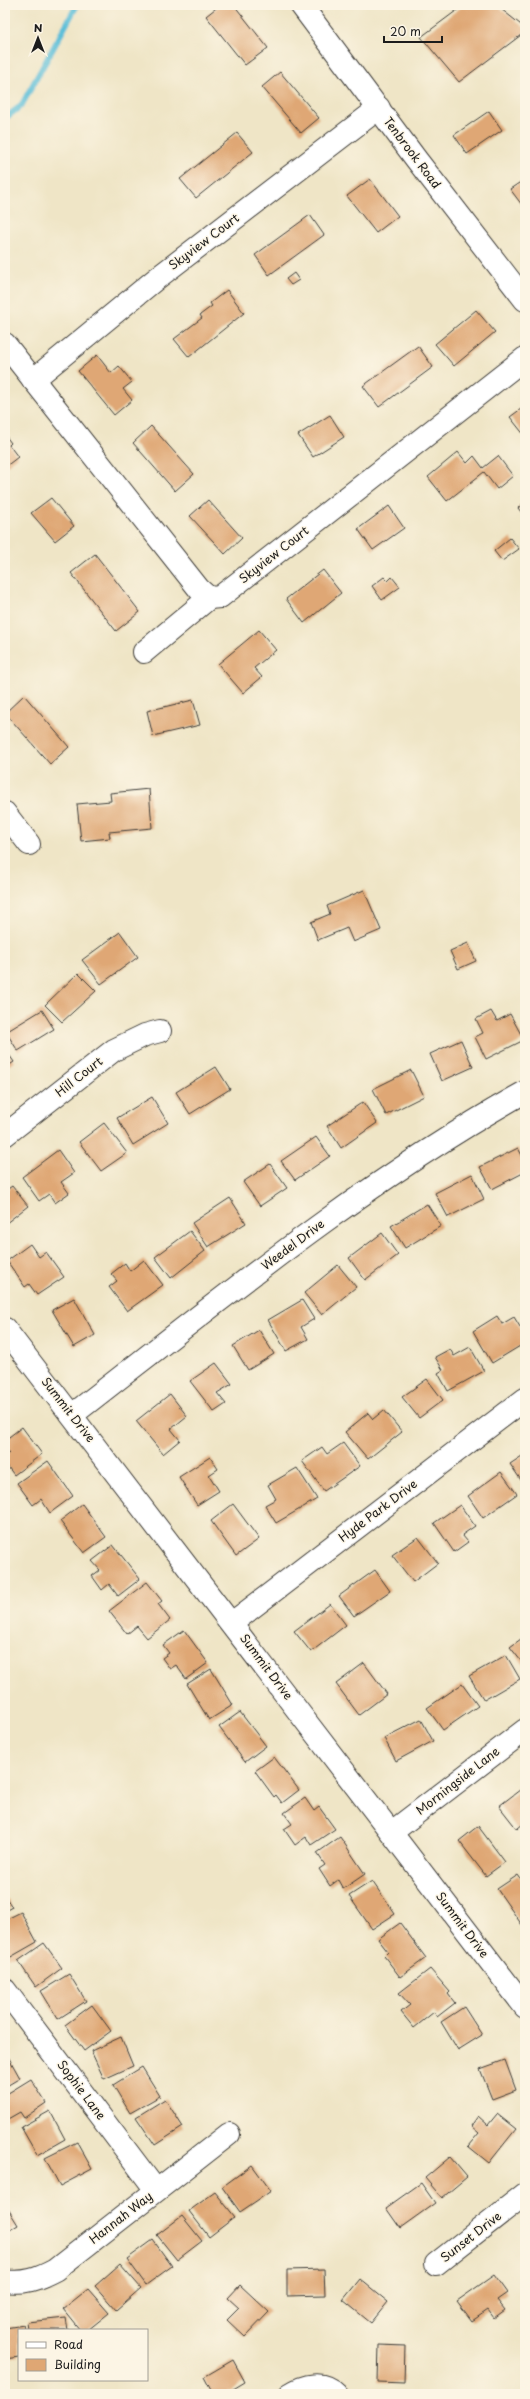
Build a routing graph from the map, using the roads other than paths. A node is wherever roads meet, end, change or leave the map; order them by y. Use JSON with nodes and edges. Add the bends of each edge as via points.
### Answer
{"nodes":[{"id":1,"x":301,"y":5,"type":"edge"},
{"id":2,"x":379,"y":108,"type":"junction"},
{"id":3,"x":525,"y":300,"type":"edge"},
{"id":4,"x":5,"y":344,"type":"edge"},
{"id":5,"x":525,"y":358,"type":"edge"},
{"id":6,"x":33,"y":380,"type":"junction"},
{"id":7,"x":209,"y":598,"type":"junction"},
{"id":8,"x":144,"y":652,"type":"dead end"},
{"id":9,"x":5,"y":813,"type":"edge"},
{"id":10,"x":29,"y":844,"type":"dead end"},
{"id":11,"x":160,"y":1031,"type":"dead end"},
{"id":12,"x":525,"y":1092,"type":"edge"},
{"id":13,"x":5,"y":1134,"type":"edge"},
{"id":14,"x":5,"y":1329,"type":"edge"},
{"id":15,"x":525,"y":1399,"type":"edge"},
{"id":16,"x":72,"y":1415,"type":"junction"},
{"id":17,"x":232,"y":1623,"type":"junction"},
{"id":18,"x":525,"y":1730,"type":"edge"},
{"id":19,"x":392,"y":1832,"type":"junction"},
{"id":20,"x":5,"y":1990,"type":"edge"},
{"id":21,"x":525,"y":2006,"type":"edge"},
{"id":22,"x":229,"y":2134,"type":"dead end"},
{"id":23,"x":156,"y":2190,"type":"junction"},
{"id":24,"x":525,"y":2194,"type":"edge"},
{"id":25,"x":436,"y":2264,"type":"dead end"},
{"id":26,"x":5,"y":2281,"type":"edge"},
{"id":27,"x":290,"y":2394,"type":"edge"},
{"id":28,"x":336,"y":2394,"type":"edge"}],
"edges":[{"from":1,"to":2,"type":"street","name":"Tenbrook Road"},
{"from":2,"to":3,"type":"street","name":"Tenbrook Road"},
{"from":2,"to":6,"type":"street","name":"Skyview Court","via":[[156,279]]},
{"from":4,"to":6,"type":"street"},
{"from":5,"to":7,"type":"street","name":"Skyview Court","via":[[220,597]]},
{"from":6,"to":7,"type":"street","via":[[198,589]]},
{"from":7,"to":8,"type":"street","name":"Skyview Court"},
{"from":9,"to":10,"type":"street"},
{"from":11,"to":13,"type":"street","name":"Hill Court","via":[[144,1034],[114,1050]]},
{"from":12,"to":16,"type":"street","name":"Weedel Drive","via":[[418,1156],[361,1194]]},
{"from":14,"to":16,"type":"street","name":"Summit Drive"},
{"from":15,"to":17,"type":"street","name":"Hyde Park Drive"},
{"from":16,"to":17,"type":"street","name":"Summit Drive"},
{"from":17,"to":19,"type":"street","name":"Summit Drive"},
{"from":18,"to":19,"type":"street","name":"Morningside Lane"},
{"from":19,"to":21,"type":"street","name":"Summit Drive"},
{"from":20,"to":23,"type":"street","name":"Sophie Lane"},
{"from":22,"to":23,"type":"street","name":"Hannah Way"},
{"from":23,"to":26,"type":"street","name":"Hannah Way","via":[[55,2270],[39,2279],[17,2283]]},
{"from":24,"to":25,"type":"street","name":"Sunset Drive"},
{"from":27,"to":28,"type":"street","via":[[302,2386],[318,2385],[333,2390]]}]}
